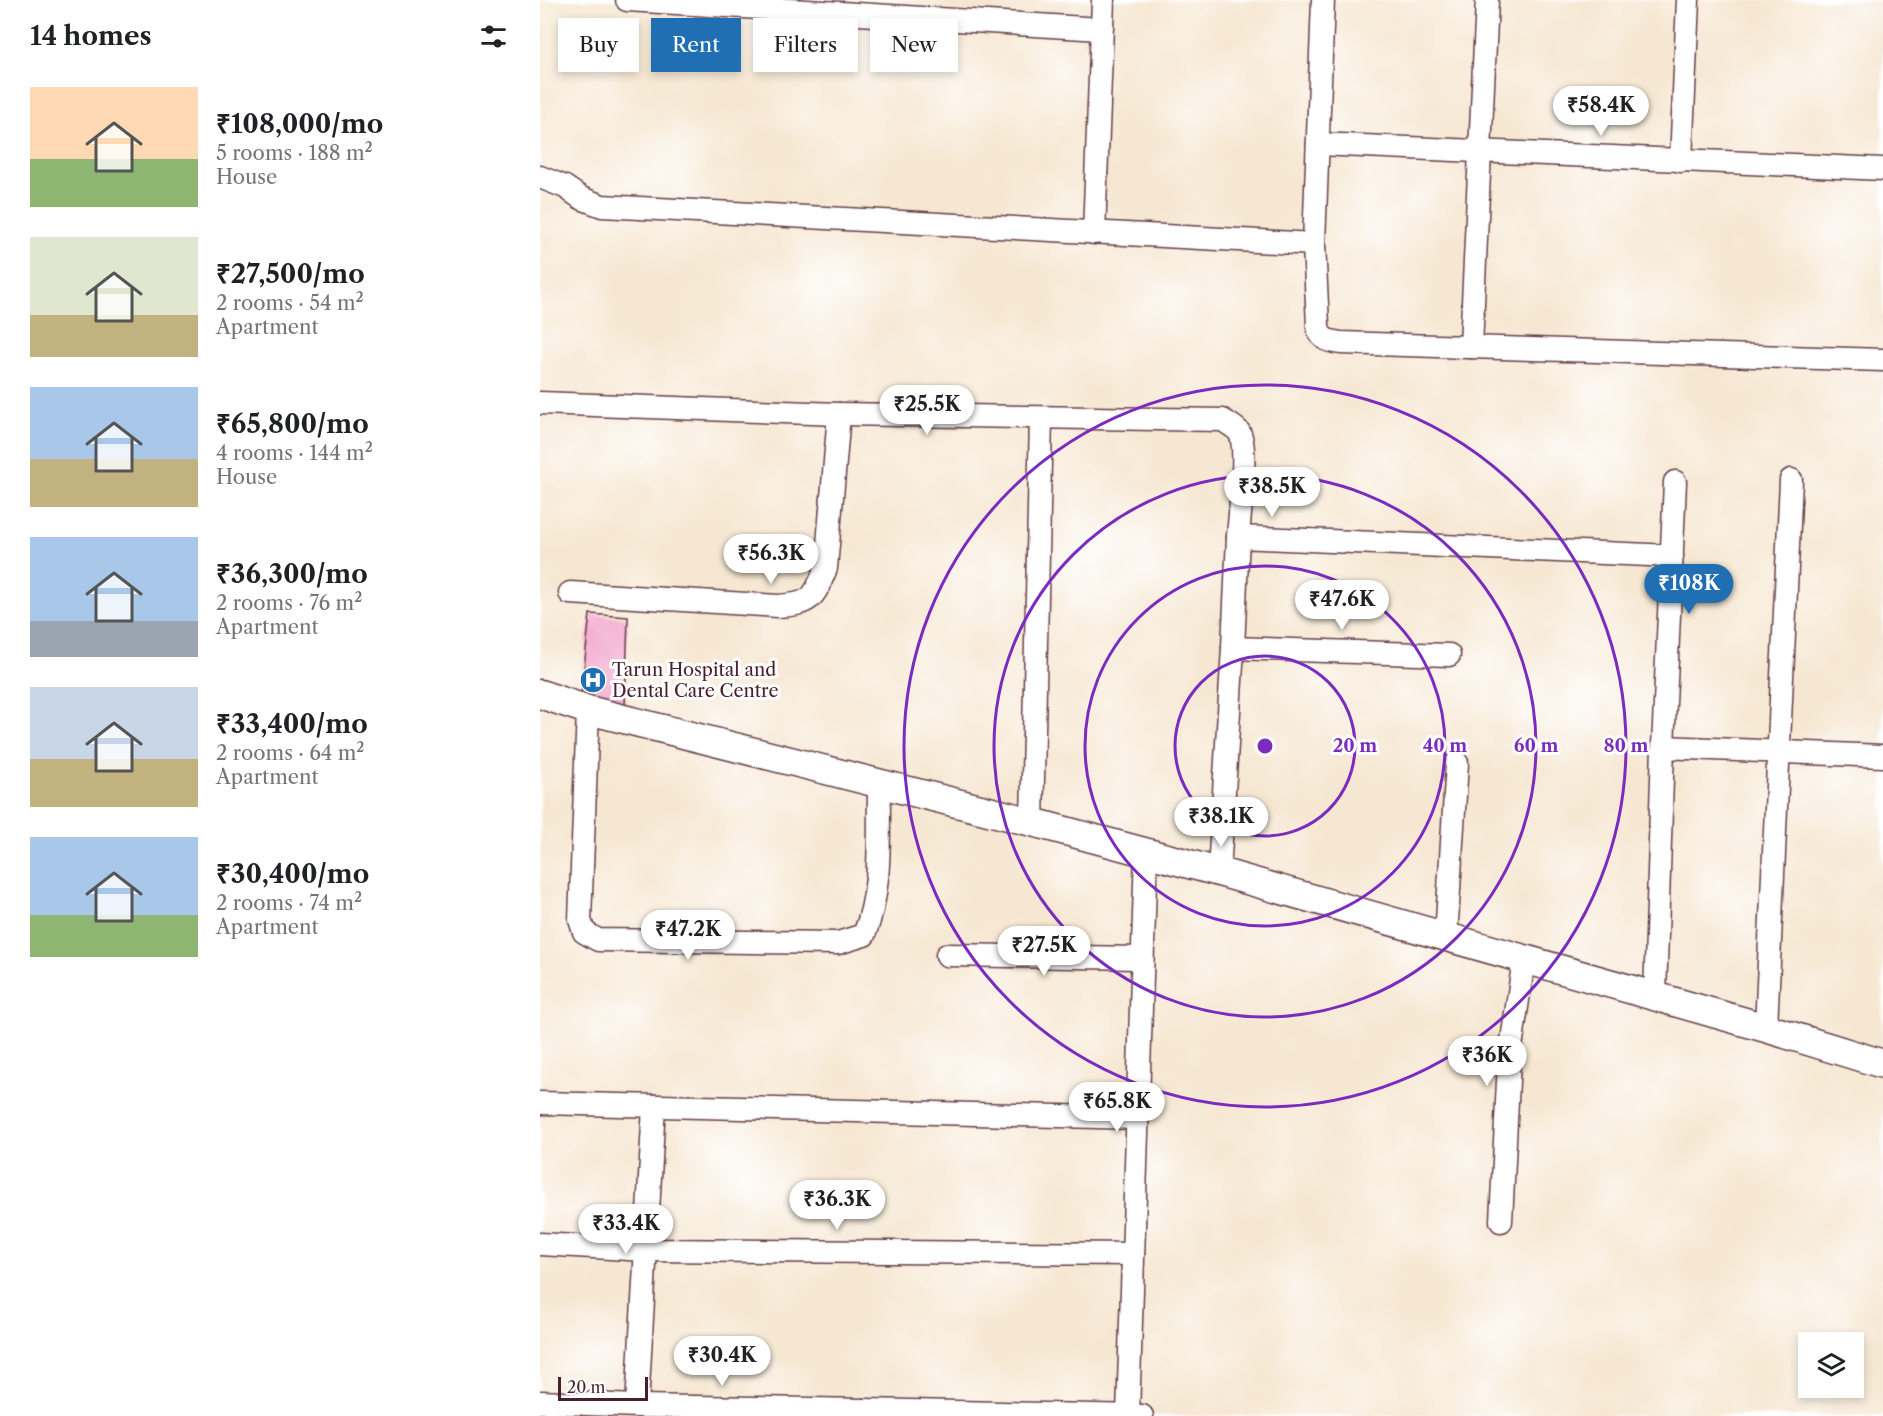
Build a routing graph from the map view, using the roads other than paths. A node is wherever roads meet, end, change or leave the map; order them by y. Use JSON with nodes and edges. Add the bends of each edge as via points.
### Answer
{"nodes":[{"id":1,"x":627,"y":0,"type":"edge"},
{"id":2,"x":1102,"y":0,"type":"edge"},
{"id":3,"x":1323,"y":0,"type":"edge"},
{"id":4,"x":1487,"y":0,"type":"edge"},
{"id":5,"x":1688,"y":0,"type":"edge"},
{"id":6,"x":1101,"y":29,"type":"junction"},
{"id":7,"x":1318,"y":144,"type":"junction"},
{"id":8,"x":1480,"y":152,"type":"junction"},
{"id":9,"x":1682,"y":160,"type":"junction"},
{"id":10,"x":1883,"y":169,"type":"edge"},
{"id":11,"x":540,"y":177,"type":"edge"},
{"id":12,"x":1094,"y":233,"type":"junction"},
{"id":13,"x":1314,"y":244,"type":"junction"},
{"id":14,"x":1471,"y":347,"type":"junction"},
{"id":15,"x":1883,"y":360,"type":"edge"},
{"id":16,"x":540,"y":403,"type":"edge"},
{"id":17,"x":839,"y":414,"type":"junction"},
{"id":18,"x":1041,"y":418,"type":"junction"},
{"id":19,"x":1791,"y":480,"type":"dead end"},
{"id":20,"x":1675,"y":482,"type":"dead end"},
{"id":21,"x":1238,"y":537,"type":"junction"},
{"id":22,"x":1672,"y":556,"type":"junction"},
{"id":23,"x":570,"y":593,"type":"dead end"},
{"id":24,"x":1233,"y":648,"type":"junction"},
{"id":25,"x":1449,"y":655,"type":"dead end"},
{"id":26,"x":540,"y":694,"type":"edge"},
{"id":27,"x":588,"y":710,"type":"junction"},
{"id":28,"x":1662,"y":747,"type":"junction"},
{"id":29,"x":1780,"y":753,"type":"junction"},
{"id":30,"x":1883,"y":756,"type":"edge"},
{"id":31,"x":1457,"y":763,"type":"dead end"},
{"id":32,"x":879,"y":784,"type":"junction"},
{"id":33,"x":1032,"y":822,"type":"junction"},
{"id":34,"x":1146,"y":852,"type":"junction"},
{"id":35,"x":1218,"y":872,"type":"junction"},
{"id":36,"x":1446,"y":937,"type":"junction"},
{"id":37,"x":946,"y":955,"type":"dead end"},
{"id":38,"x":1142,"y":958,"type":"junction"},
{"id":39,"x":1524,"y":959,"type":"junction"},
{"id":40,"x":1655,"y":996,"type":"junction"},
{"id":41,"x":1766,"y":1028,"type":"junction"},
{"id":42,"x":1883,"y":1064,"type":"edge"},
{"id":43,"x":540,"y":1103,"type":"edge"},
{"id":44,"x":654,"y":1106,"type":"junction"},
{"id":45,"x":1137,"y":1118,"type":"junction"},
{"id":46,"x":1501,"y":1221,"type":"dead end"},
{"id":47,"x":540,"y":1244,"type":"edge"},
{"id":48,"x":646,"y":1250,"type":"junction"},
{"id":49,"x":1133,"y":1254,"type":"junction"},
{"id":50,"x":540,"y":1402,"type":"edge"},
{"id":51,"x":637,"y":1406,"type":"junction"},
{"id":52,"x":863,"y":1413,"type":"edge"},
{"id":53,"x":1128,"y":1415,"type":"edge"},
{"id":54,"x":1142,"y":1416,"type":"edge"}],
"edges":[{"from":1,"to":6,"type":"street"},
{"from":2,"to":6,"type":"street"},
{"from":3,"to":7,"type":"street"},
{"from":4,"to":8,"type":"street"},
{"from":5,"to":9,"type":"street"},
{"from":6,"to":12,"type":"street"},
{"from":7,"to":8,"type":"street"},
{"from":7,"to":13,"type":"street"},
{"from":8,"to":9,"type":"street"},
{"from":8,"to":14,"type":"street"},
{"from":9,"to":10,"type":"street"},
{"from":11,"to":12,"type":"street","via":[[602,206]]},
{"from":12,"to":13,"type":"street"},
{"from":13,"to":14,"type":"street","via":[[1318,332],[1324,339],[1341,343]]},
{"from":14,"to":15,"type":"street"},
{"from":16,"to":17,"type":"street"},
{"from":17,"to":18,"type":"street"},
{"from":17,"to":23,"type":"street","via":[[826,568],[817,591],[808,600],[778,606]]},
{"from":18,"to":21,"type":"street","via":[[1223,420],[1238,430],[1243,441]]},
{"from":18,"to":33,"type":"street"},
{"from":19,"to":29,"type":"street"},
{"from":20,"to":22,"type":"street"},
{"from":21,"to":22,"type":"street"},
{"from":21,"to":24,"type":"street"},
{"from":22,"to":28,"type":"street"},
{"from":24,"to":25,"type":"street"},
{"from":24,"to":35,"type":"street"},
{"from":26,"to":27,"type":"street"},
{"from":27,"to":32,"type":"street"},
{"from":27,"to":32,"type":"street","via":[[580,920],[584,932],[598,940],[838,943],[864,935],[877,893]]},
{"from":28,"to":29,"type":"street"},
{"from":28,"to":40,"type":"street"},
{"from":29,"to":30,"type":"street"},
{"from":29,"to":41,"type":"street"},
{"from":31,"to":36,"type":"street"},
{"from":32,"to":33,"type":"street"},
{"from":33,"to":34,"type":"street"},
{"from":34,"to":35,"type":"street"},
{"from":34,"to":38,"type":"street"},
{"from":35,"to":36,"type":"street"},
{"from":36,"to":39,"type":"street"},
{"from":37,"to":38,"type":"street"},
{"from":38,"to":45,"type":"street"},
{"from":39,"to":40,"type":"street"},
{"from":39,"to":46,"type":"street","via":[[1509,1061]]},
{"from":40,"to":41,"type":"street"},
{"from":41,"to":42,"type":"street"},
{"from":43,"to":44,"type":"street"},
{"from":44,"to":45,"type":"street"},
{"from":44,"to":48,"type":"street"},
{"from":45,"to":49,"type":"street"},
{"from":47,"to":48,"type":"street"},
{"from":48,"to":49,"type":"street"},
{"from":48,"to":51,"type":"street"},
{"from":49,"to":53,"type":"street"},
{"from":50,"to":51,"type":"street"},
{"from":51,"to":52,"type":"street"},
{"from":52,"to":53,"type":"street"},
{"from":53,"to":54,"type":"street"}]}
